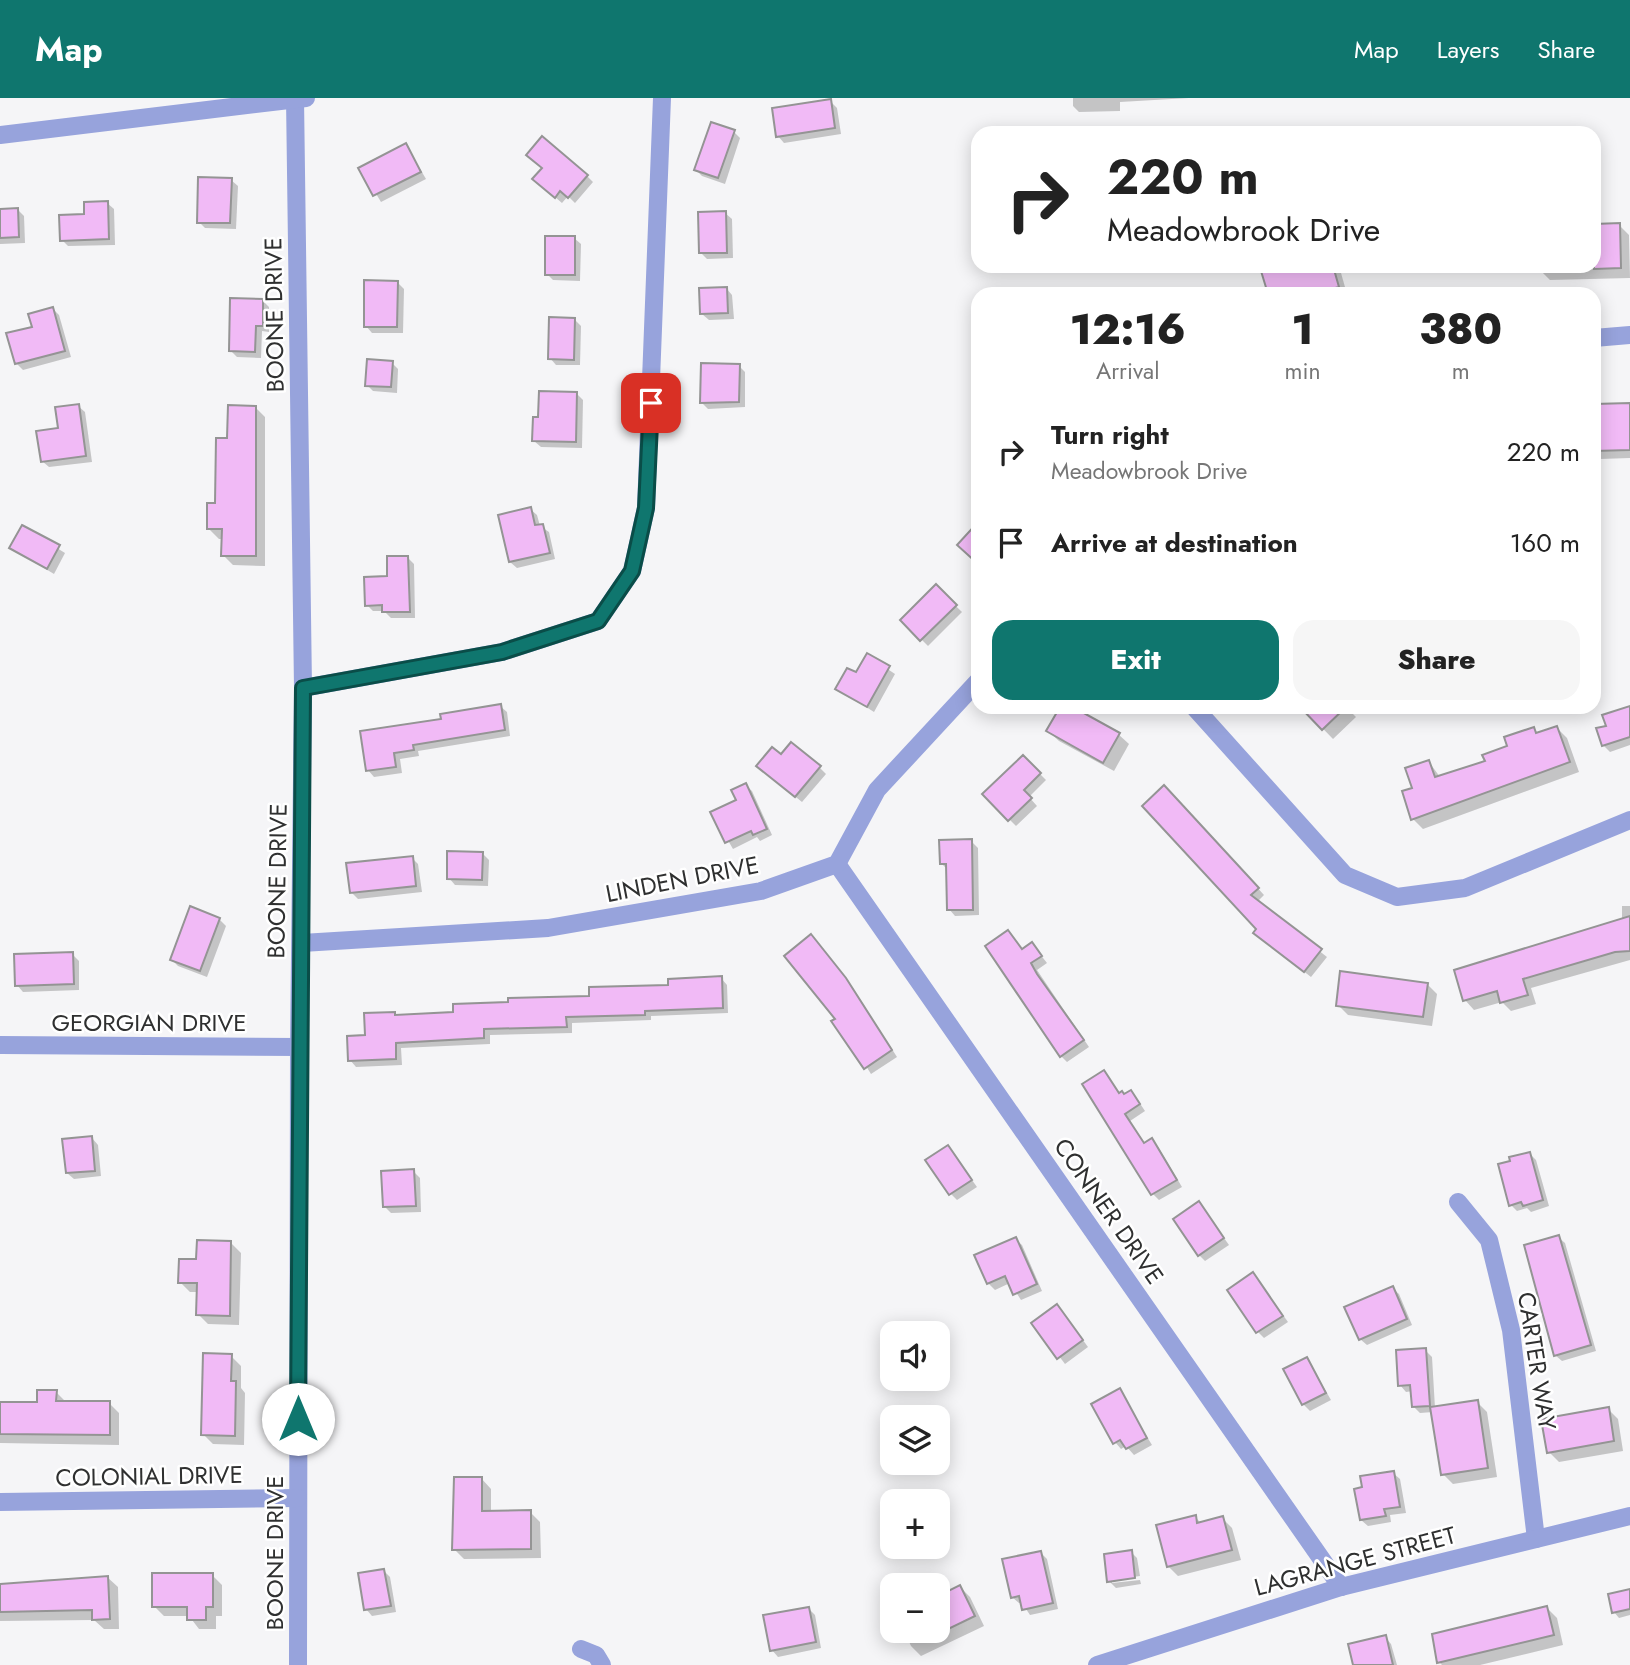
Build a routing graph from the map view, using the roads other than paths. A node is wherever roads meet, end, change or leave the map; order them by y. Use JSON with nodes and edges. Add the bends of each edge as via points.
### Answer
{"nodes":[{"id":1,"x":299,"y":98,"type":"edge"},
{"id":2,"x":662,"y":98,"type":"edge"},
{"id":3,"x":0,"y":135,"type":"edge"},
{"id":4,"x":1630,"y":335,"type":"edge"},
{"id":5,"x":1601,"y":337,"type":"edge"},
{"id":6,"x":303,"y":688,"type":"junction"},
{"id":7,"x":971,"y":689,"type":"edge"},
{"id":8,"x":1200,"y":714,"type":"edge"},
{"id":9,"x":1630,"y":820,"type":"edge"},
{"id":10,"x":837,"y":864,"type":"junction"},
{"id":11,"x":302,"y":943,"type":"junction"},
{"id":12,"x":0,"y":1045,"type":"edge"},
{"id":13,"x":299,"y":1047,"type":"junction"},
{"id":14,"x":1458,"y":1202,"type":"dead end"},
{"id":15,"x":298,"y":1498,"type":"junction"},
{"id":16,"x":0,"y":1502,"type":"edge"},
{"id":17,"x":1630,"y":1516,"type":"edge"},
{"id":18,"x":1536,"y":1539,"type":"junction"},
{"id":19,"x":1341,"y":1587,"type":"junction"},
{"id":20,"x":581,"y":1649,"type":"dead end"},
{"id":21,"x":1118,"y":1662,"type":"edge"},
{"id":22,"x":298,"y":1665,"type":"edge"},
{"id":23,"x":602,"y":1665,"type":"edge"},
{"id":24,"x":1097,"y":1665,"type":"edge"}],
"edges":[{"from":1,"to":3,"type":"street"},
{"from":1,"to":6,"type":"street","name":"BOONE DRIVE"},
{"from":2,"to":6,"type":"street","via":[[646,508],[632,571],[598,621],[502,652]]},
{"from":4,"to":5,"type":"street"},
{"from":6,"to":11,"type":"street","name":"BOONE DRIVE"},
{"from":7,"to":10,"type":"street","via":[[877,790]]},
{"from":8,"to":9,"type":"street","via":[[1345,875],[1397,897],[1465,888]]},
{"from":10,"to":11,"type":"street","name":"LINDEN DRIVE","via":[[761,891],[548,928]]},
{"from":10,"to":19,"type":"street","name":"CONNER DRIVE"},
{"from":11,"to":13,"type":"street","name":"BOONE DRIVE"},
{"from":12,"to":13,"type":"street","name":"GEORGIAN DRIVE"},
{"from":13,"to":15,"type":"street","name":"BOONE DRIVE"},
{"from":14,"to":18,"type":"street","name":"CARTER WAY","via":[[1489,1240],[1511,1330]]},
{"from":15,"to":16,"type":"street","name":"COLONIAL DRIVE"},
{"from":15,"to":22,"type":"street","name":"BOONE DRIVE"},
{"from":17,"to":18,"type":"street","name":"LAGRANGE STREET"},
{"from":18,"to":19,"type":"street","name":"LAGRANGE STREET"},
{"from":19,"to":21,"type":"street","name":"LAGRANGE STREET"},
{"from":20,"to":23,"type":"street","via":[[596,1655]]},
{"from":21,"to":24,"type":"street","name":"LAGRANGE STREET"}]}
